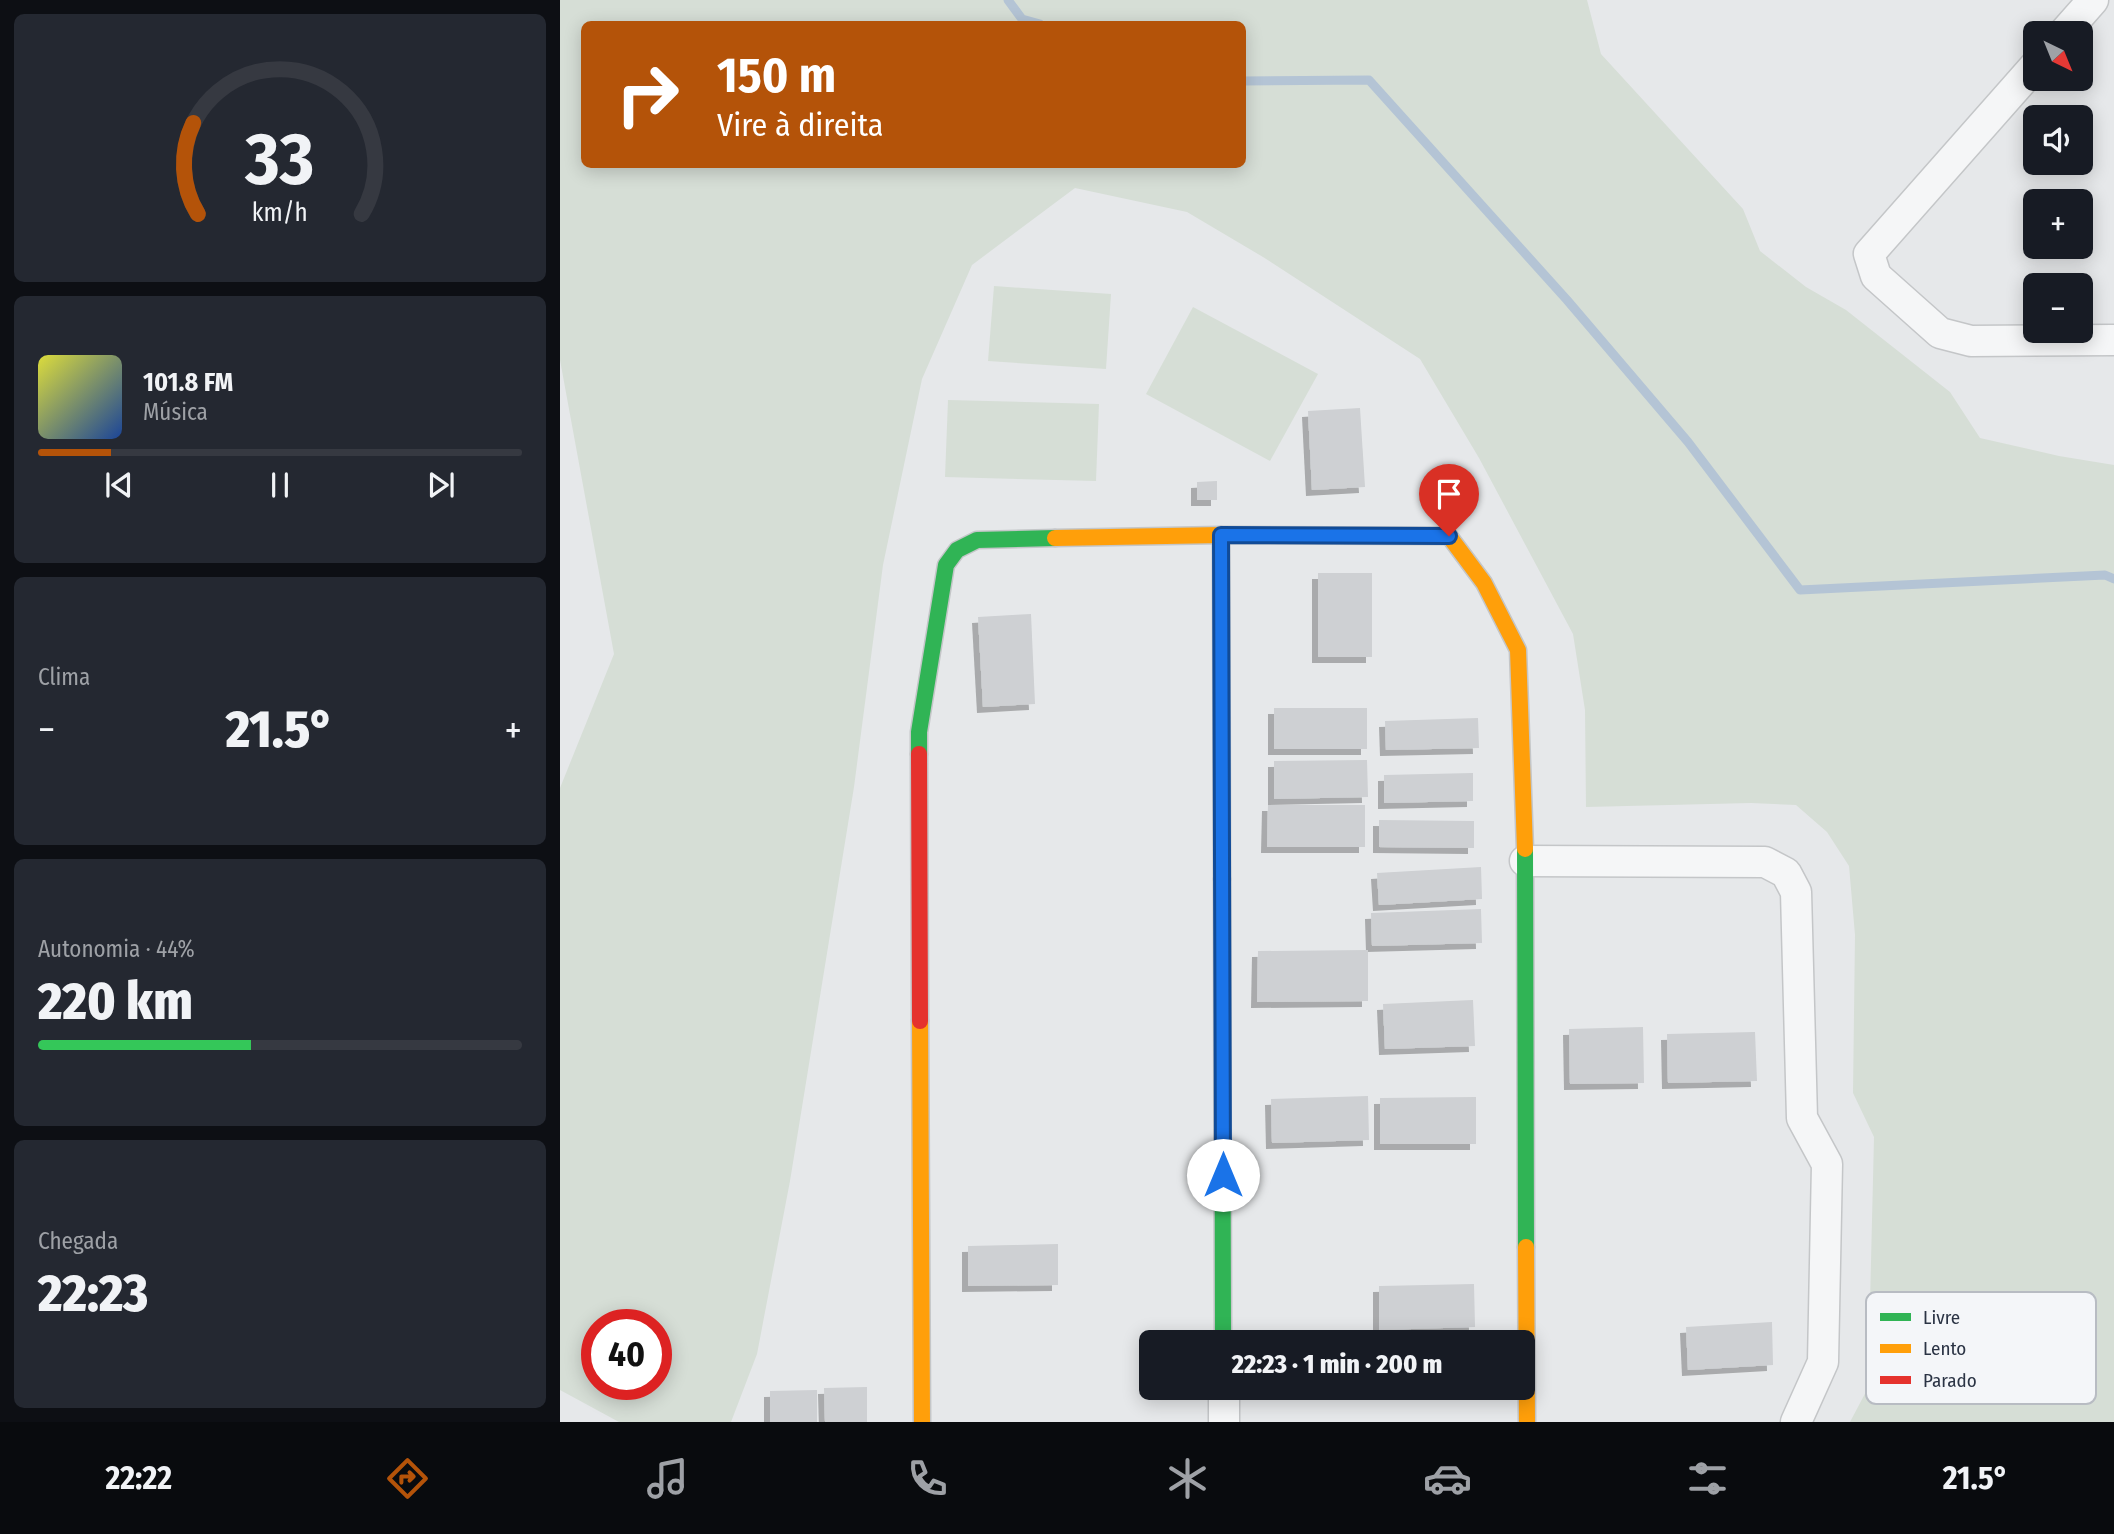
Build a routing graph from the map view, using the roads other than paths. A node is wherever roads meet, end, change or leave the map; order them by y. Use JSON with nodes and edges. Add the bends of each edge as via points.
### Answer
{"nodes":[{"id":1,"x":2094,"y":0,"type":"edge"},
{"id":2,"x":2075,"y":21,"type":"edge"},
{"id":3,"x":2023,"y":80,"type":"edge"},
{"id":4,"x":2114,"y":340,"type":"edge"},
{"id":5,"x":1221,"y":535,"type":"junction"},
{"id":6,"x":1525,"y":861,"type":"junction"},
{"id":7,"x":1223,"y":1330,"type":"edge"},
{"id":8,"x":1224,"y":1400,"type":"edge"},
{"id":9,"x":922,"y":1422,"type":"edge"},
{"id":10,"x":1224,"y":1422,"type":"edge"},
{"id":11,"x":1527,"y":1422,"type":"edge"},
{"id":12,"x":1796,"y":1422,"type":"edge"}],
"edges":[{"from":1,"to":2,"type":"street"},
{"from":3,"to":4,"type":"street","via":[[1869,254],[1876,276],[1940,333],[1971,341]]},
{"from":5,"to":6,"type":"street","via":[[1449,536],[1485,583],[1518,650]]},
{"from":5,"to":7,"type":"street"},
{"from":5,"to":9,"type":"street","via":[[977,540],[957,550],[946,565],[919,732]]},
{"from":6,"to":11,"type":"street"},
{"from":6,"to":12,"type":"street","via":[[1765,862],[1786,873],[1796,892],[1802,1118],[1827,1164],[1822,1363]]},
{"from":8,"to":10,"type":"street"}]}
